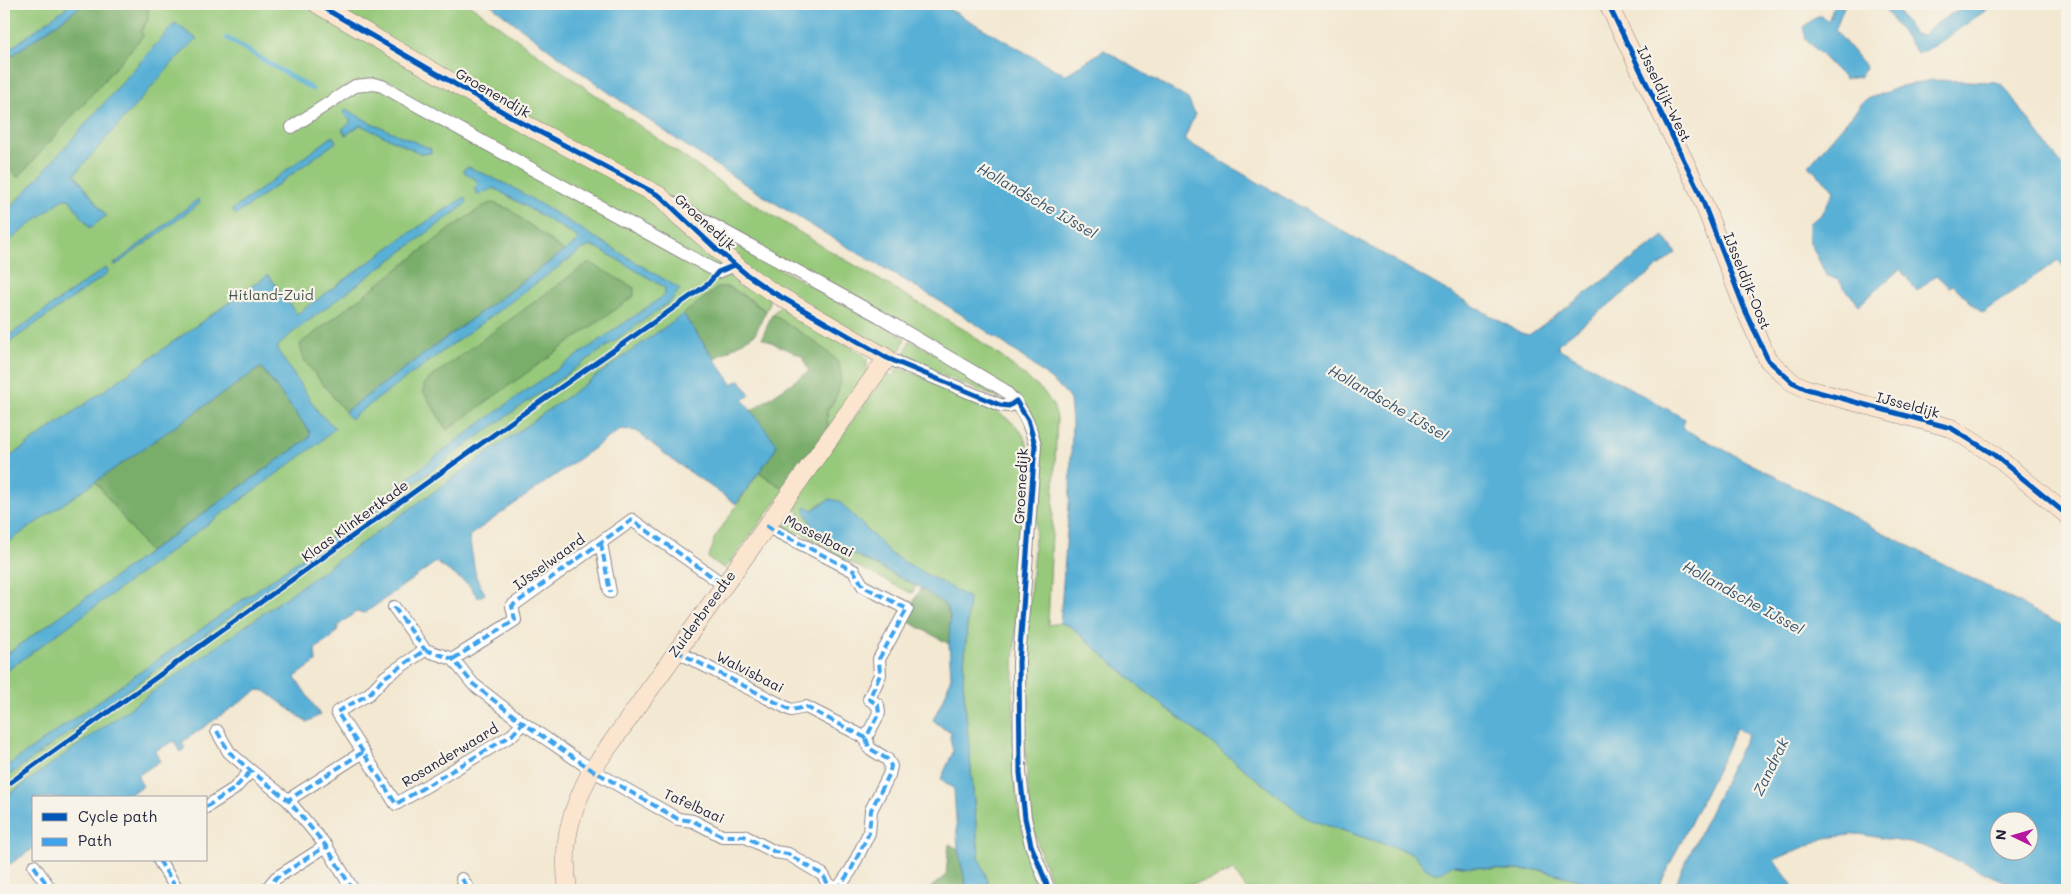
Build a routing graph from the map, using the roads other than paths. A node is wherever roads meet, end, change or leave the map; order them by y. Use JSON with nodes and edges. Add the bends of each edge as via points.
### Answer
{"nodes":[{"id":1,"x":317,"y":4,"type":"edge"},
{"id":2,"x":1608,"y":4,"type":"edge"},
{"id":3,"x":292,"y":127,"type":"dead end"},
{"id":4,"x":1700,"y":194,"type":"joint"},
{"id":5,"x":660,"y":196,"type":"junction"},
{"id":6,"x":735,"y":264,"type":"junction"},
{"id":7,"x":887,"y":358,"type":"junction"},
{"id":8,"x":1781,"y":373,"type":"joint"},
{"id":9,"x":1016,"y":401,"type":"junction"},
{"id":10,"x":2067,"y":515,"type":"edge"},
{"id":11,"x":766,"y":526,"type":"junction"},
{"id":12,"x":601,"y":543,"type":"junction"},
{"id":13,"x":724,"y":585,"type":"junction"},
{"id":14,"x":610,"y":592,"type":"dead end"},
{"id":15,"x":394,"y":607,"type":"dead end"},
{"id":16,"x":425,"y":650,"type":"junction"},
{"id":17,"x":676,"y":651,"type":"junction"},
{"id":18,"x":452,"y":659,"type":"junction"},
{"id":19,"x":522,"y":723,"type":"junction"},
{"id":20,"x":218,"y":731,"type":"dead end"},
{"id":21,"x":866,"y":738,"type":"junction"},
{"id":22,"x":362,"y":752,"type":"junction"},
{"id":23,"x":592,"y":770,"type":"junction"},
{"id":24,"x":251,"y":771,"type":"junction"},
{"id":25,"x":288,"y":800,"type":"junction"},
{"id":26,"x":208,"y":806,"type":"edge"},
{"id":27,"x":326,"y":846,"type":"junction"},
{"id":28,"x":160,"y":862,"type":"edge"},
{"id":29,"x":34,"y":866,"type":"dead end"},
{"id":30,"x":462,"y":879,"type":"dead end"},
{"id":31,"x":832,"y":888,"type":"edge"},
{"id":32,"x":175,"y":889,"type":"edge"},
{"id":33,"x":51,"y":890,"type":"edge"},
{"id":34,"x":266,"y":890,"type":"edge"},
{"id":35,"x":353,"y":890,"type":"edge"},
{"id":36,"x":469,"y":890,"type":"edge"},
{"id":37,"x":568,"y":890,"type":"edge"},
{"id":38,"x":1049,"y":890,"type":"edge"}],
"edges":[{"from":1,"to":5,"type":"street","name":"Groenendijk","via":[[517,120]]},
{"from":2,"to":4,"type":"street","name":"IJsseldijk-West"},
{"from":3,"to":6,"type":"street","name":"Groenedijk","via":[[355,86],[382,86],[718,272]]},
{"from":4,"to":8,"type":"street","name":"IJsseldijk-Oost","via":[[1745,310],[1768,360]]},
{"from":5,"to":6,"type":"street","name":"Groenedijk"},
{"from":5,"to":9,"type":"street","name":"Groenedijk","via":[[879,316],[1004,390]]},
{"from":6,"to":7,"type":"street","name":"Groenedijk","via":[[769,290]]},
{"from":7,"to":9,"type":"street","name":"Groenedijk","via":[[1000,405],[1009,406]]},
{"from":7,"to":11,"type":"street","name":"Zuiderbreedte"},
{"from":8,"to":10,"type":"street","name":"IJsseldijk","via":[[1807,389],[1951,428],[1992,454]]},
{"from":9,"to":38,"type":"street","name":"Groenedijk","via":[[1028,420],[1036,445],[1019,662],[1020,773],[1024,818]]},
{"from":11,"to":13,"type":"street","name":"Zuiderbreedte"},
{"from":11,"to":21,"type":"street","name":"Mosselbaai","via":[[854,571],[863,586],[907,609],[879,659],[880,675],[869,699],[878,705],[879,713]]},
{"from":12,"to":13,"type":"street","name":"IJsselwaard","via":[[632,520]]},
{"from":12,"to":14,"type":"street","name":"IJsselwaard"},
{"from":12,"to":18,"type":"street","name":"IJsselwaard","via":[[512,606],[515,620]]},
{"from":13,"to":17,"type":"street","name":"Zuiderbreedte"},
{"from":15,"to":16,"type":"street"},
{"from":16,"to":18,"type":"street"},
{"from":16,"to":22,"type":"street","name":"Rosanderwaard","via":[[385,677],[369,694],[337,712]]},
{"from":17,"to":21,"type":"street","name":"Walvisbaai","via":[[791,710],[806,706]]},
{"from":17,"to":23,"type":"street","name":"Zuiderbreedte"},
{"from":18,"to":19,"type":"street","via":[[472,684]]},
{"from":19,"to":22,"type":"street","name":"Rosanderwaard","via":[[512,734],[396,804]]},
{"from":19,"to":23,"type":"street"},
{"from":20,"to":24,"type":"street","via":[[229,752]]},
{"from":21,"to":31,"type":"street","via":[[868,748],[887,758],[891,766],[889,775],[871,810],[869,833],[851,870]]},
{"from":22,"to":25,"type":"street"},
{"from":23,"to":31,"type":"street","name":"Tafelbaai","via":[[678,819],[693,821],[722,836],[744,836],[775,852],[788,854],[823,874]]},
{"from":23,"to":37,"type":"street","name":"Zuiderbreedte","via":[[577,799],[568,829],[565,855]]},
{"from":24,"to":25,"type":"street"},
{"from":24,"to":26,"type":"street","via":[[234,789]]},
{"from":25,"to":27,"type":"street"},
{"from":27,"to":34,"type":"street","via":[[276,878]]},
{"from":27,"to":35,"type":"street"},
{"from":28,"to":32,"type":"street"},
{"from":29,"to":33,"type":"street"},
{"from":30,"to":36,"type":"street"}]}
